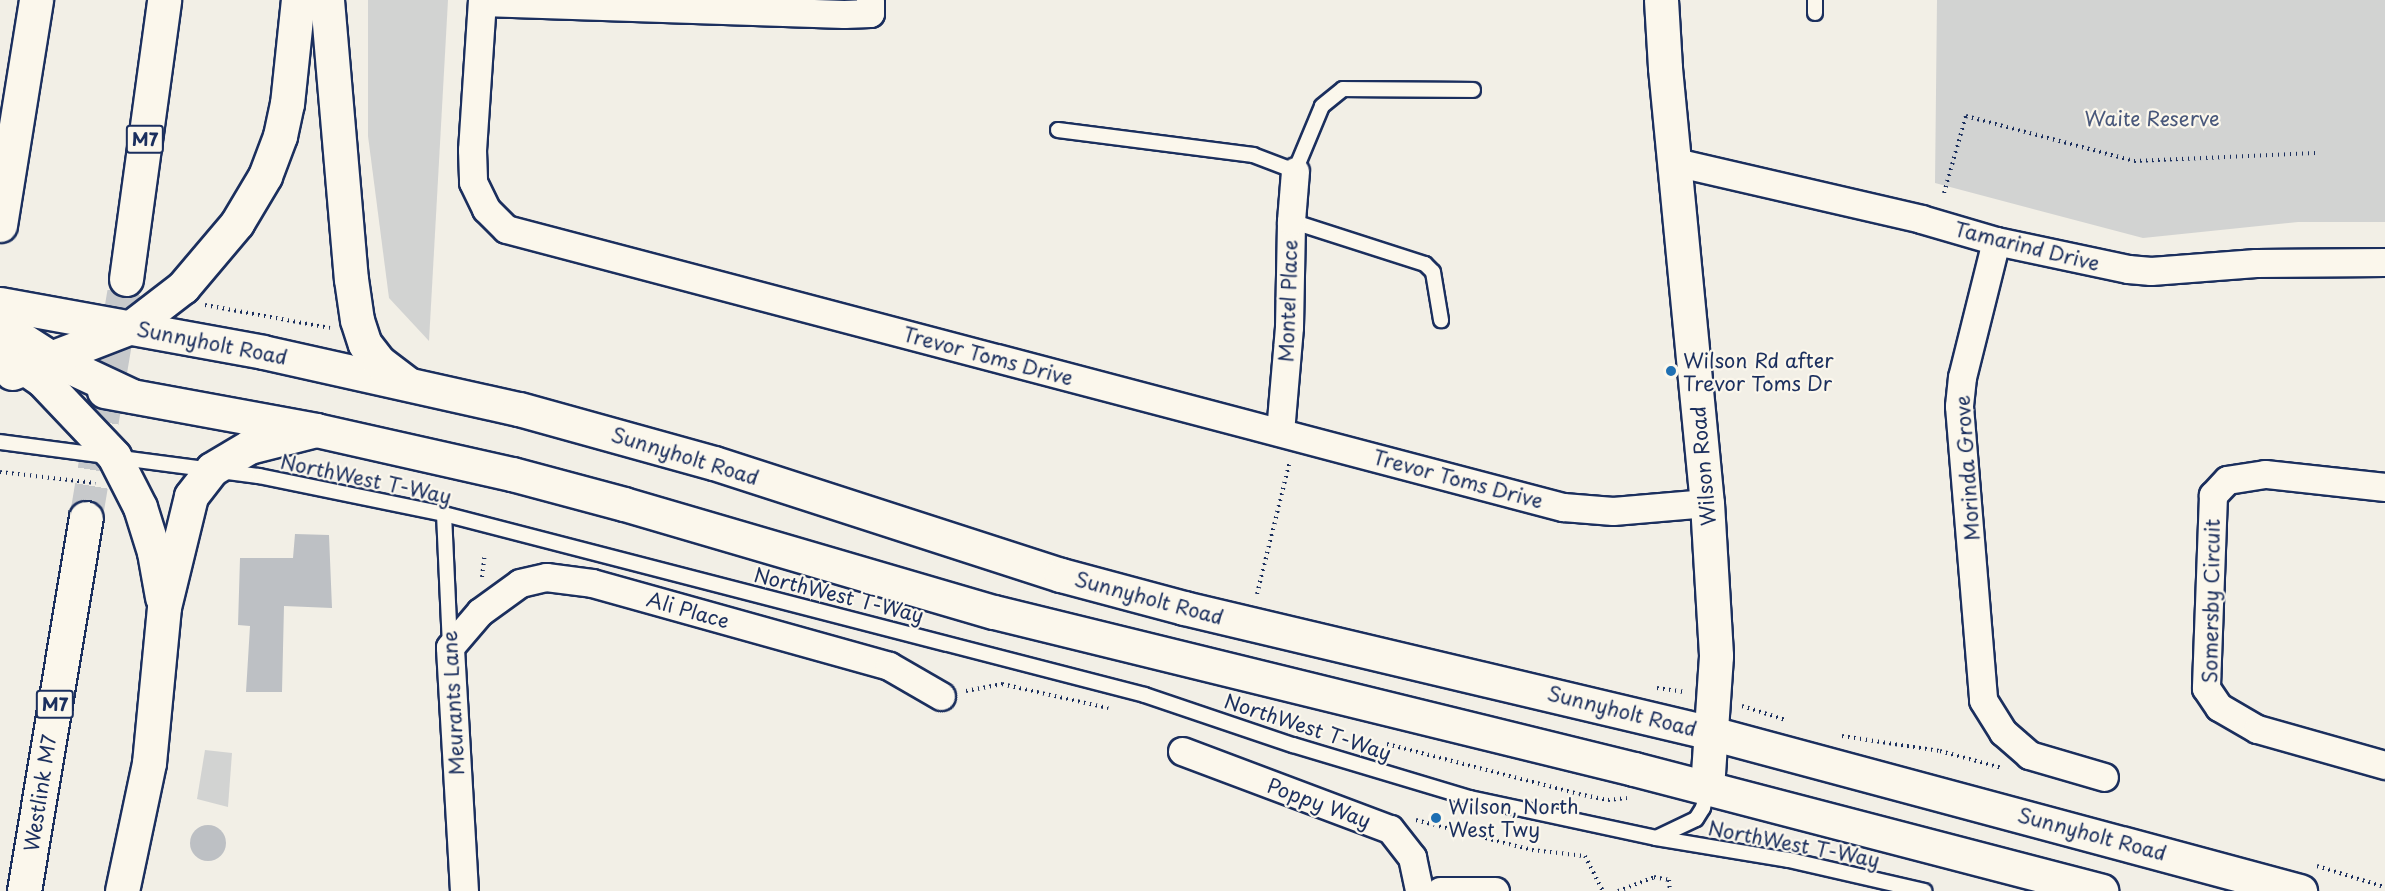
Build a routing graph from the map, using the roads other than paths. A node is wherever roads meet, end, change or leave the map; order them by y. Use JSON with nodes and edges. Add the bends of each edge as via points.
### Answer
{"nodes":[{"id":1,"x":36,"y":0,"type":"edge"},
{"id":2,"x":164,"y":0,"type":"edge"},
{"id":3,"x":298,"y":0,"type":"edge"},
{"id":4,"x":327,"y":0,"type":"edge"},
{"id":5,"x":1661,"y":0,"type":"edge"},
{"id":6,"x":482,"y":1,"type":"edge"},
{"id":7,"x":870,"y":6,"type":"edge"},
{"id":8,"x":1473,"y":90,"type":"dead end"},
{"id":9,"x":1058,"y":130,"type":"dead end"},
{"id":10,"x":1676,"y":162,"type":"junction"},
{"id":11,"x":1295,"y":171,"type":"junction"},
{"id":12,"x":1291,"y":221,"type":"junction"},
{"id":13,"x":0,"y":225,"type":"edge"},
{"id":14,"x":1996,"y":241,"type":"junction"},
{"id":15,"x":2385,"y":262,"type":"edge"},
{"id":16,"x":126,"y":279,"type":"tunnel mouth"},
{"id":17,"x":0,"y":304,"type":"edge"},
{"id":18,"x":90,"y":320,"type":"junction"},
{"id":19,"x":1441,"y":320,"type":"dead end"},
{"id":20,"x":131,"y":327,"type":"junction"},
{"id":21,"x":16,"y":358,"type":"edge"},
{"id":22,"x":408,"y":383,"type":"junction"},
{"id":23,"x":316,"y":430,"type":"junction"},
{"id":24,"x":1288,"y":434,"type":"junction"},
{"id":25,"x":0,"y":442,"type":"edge"},
{"id":26,"x":212,"y":469,"type":"junction"},
{"id":27,"x":109,"y":470,"type":"junction"},
{"id":28,"x":2385,"y":487,"type":"edge"},
{"id":29,"x":1707,"y":503,"type":"junction"},
{"id":30,"x":444,"y":514,"type":"junction"},
{"id":31,"x":86,"y":518,"type":"tunnel mouth"},
{"id":32,"x":164,"y":607,"type":"junction"},
{"id":33,"x":450,"y":647,"type":"junction"},
{"id":34,"x":941,"y":696,"type":"dead end"},
{"id":35,"x":1711,"y":733,"type":"junction"},
{"id":36,"x":1182,"y":751,"type":"dead end"},
{"id":37,"x":2385,"y":765,"type":"edge"},
{"id":38,"x":2104,"y":777,"type":"dead end"},
{"id":39,"x":1707,"y":789,"type":"junction"},
{"id":40,"x":1656,"y":838,"type":"junction"},
{"id":41,"x":2286,"y":889,"type":"edge"},
{"id":42,"x":24,"y":891,"type":"edge"},
{"id":43,"x":122,"y":891,"type":"edge"},
{"id":44,"x":464,"y":891,"type":"edge"},
{"id":45,"x":1419,"y":891,"type":"edge"},
{"id":46,"x":1440,"y":891,"type":"edge"},
{"id":47,"x":1495,"y":891,"type":"edge"},
{"id":48,"x":1924,"y":891,"type":"edge"},
{"id":49,"x":2101,"y":891,"type":"edge"}],
"edges":[{"from":1,"to":13,"type":"main road"},
{"from":2,"to":16,"type":"main road","number":"M7"},
{"from":3,"to":20,"type":"main road","via":[[287,104],[265,176],[237,223],[183,287]]},
{"from":4,"to":22,"type":"main road","via":[[357,320],[365,344],[379,362]]},
{"from":5,"to":10,"type":"main road","name":"Wilson Road"},
{"from":6,"to":7,"type":"street","via":[[844,14]]},
{"from":6,"to":24,"type":"street","name":"Trevor Toms Drive","via":[[473,182],[486,209],[506,229]]},
{"from":8,"to":11,"type":"lane","via":[[1343,88],[1322,106]]},
{"from":9,"to":11,"type":"lane","via":[[1253,156]]},
{"from":10,"to":14,"type":"street","name":"Tamarind Drive","via":[[1921,219]]},
{"from":10,"to":29,"type":"main road","name":"Wilson Road"},
{"from":11,"to":12,"type":"street","name":"Montel Place"},
{"from":12,"to":19,"type":"lane","via":[[1425,264],[1433,272]]},
{"from":12,"to":24,"type":"street","name":"Montel Place"},
{"from":14,"to":15,"type":"street","name":"Tamarind Drive","via":[[2151,271],[2256,263]]},
{"from":14,"to":38,"type":"street","name":"Morinda Grove","via":[[1966,359],[1959,406],[1983,700],[2003,732],[2029,755]]},
{"from":17,"to":18,"type":"main road","name":"Sunnyholt Road"},
{"from":18,"to":20,"type":"main road","name":"Sunnyholt Road"},
{"from":18,"to":21,"type":"main road"},
{"from":20,"to":21,"type":"main road"},
{"from":20,"to":22,"type":"main road","name":"Sunnyholt Road"},
{"from":21,"to":23,"type":"main road","via":[[132,396]]},
{"from":21,"to":27,"type":"main road"},
{"from":22,"to":35,"type":"main road","name":"Sunnyholt Road","via":[[634,439],[931,535],[1139,596]]},
{"from":23,"to":26,"type":"main road","via":[[249,447]]},
{"from":23,"to":39,"type":"main road","via":[[512,474],[624,504],[994,612]]},
{"from":24,"to":29,"type":"street","name":"Trevor Toms Drive","via":[[1563,507],[1612,511]]},
{"from":25,"to":27,"type":"lane","name":"NorthWest T-Way"},
{"from":26,"to":27,"type":"lane","name":"NorthWest T-Way"},
{"from":26,"to":30,"type":"lane","name":"NorthWest T-Way"},
{"from":26,"to":32,"type":"main road","via":[[191,496]]},
{"from":27,"to":32,"type":"main road","via":[[140,507],[154,552]]},
{"from":28,"to":37,"type":"street","name":"Somersby Circuit","via":[[2265,474],[2228,480],[2213,495],[2205,688],[2219,707],[2257,729]]},
{"from":29,"to":35,"type":"main road","name":"Wilson Road","via":[[1716,656]]},
{"from":30,"to":33,"type":"lane","name":"Meurants Lane"},
{"from":30,"to":40,"type":"lane","name":"NorthWest T-Way","via":[[1145,695],[1470,798]]},
{"from":31,"to":42,"type":"main road","name":"Westlink M7","number":"M7"},
{"from":32,"to":43,"type":"main road","via":[[149,763]]},
{"from":33,"to":34,"type":"street","name":"Ali Place","via":[[480,612],[506,592],[534,579],[560,577],[889,666]]},
{"from":33,"to":44,"type":"street","name":"Meurants Lane"},
{"from":35,"to":39,"type":"main road","name":"Wilson Road"},
{"from":35,"to":41,"type":"main road","name":"Sunnyholt Road"},
{"from":36,"to":45,"type":"street","name":"Poppy Way","via":[[1390,829],[1412,857]]},
{"from":39,"to":40,"type":"lane","name":"NorthWest T-Way","via":[[1696,819]]},
{"from":39,"to":49,"type":"main road"},
{"from":40,"to":48,"type":"lane","name":"NorthWest T-Way","via":[[1789,860]]},
{"from":46,"to":47,"type":"street"}]}
